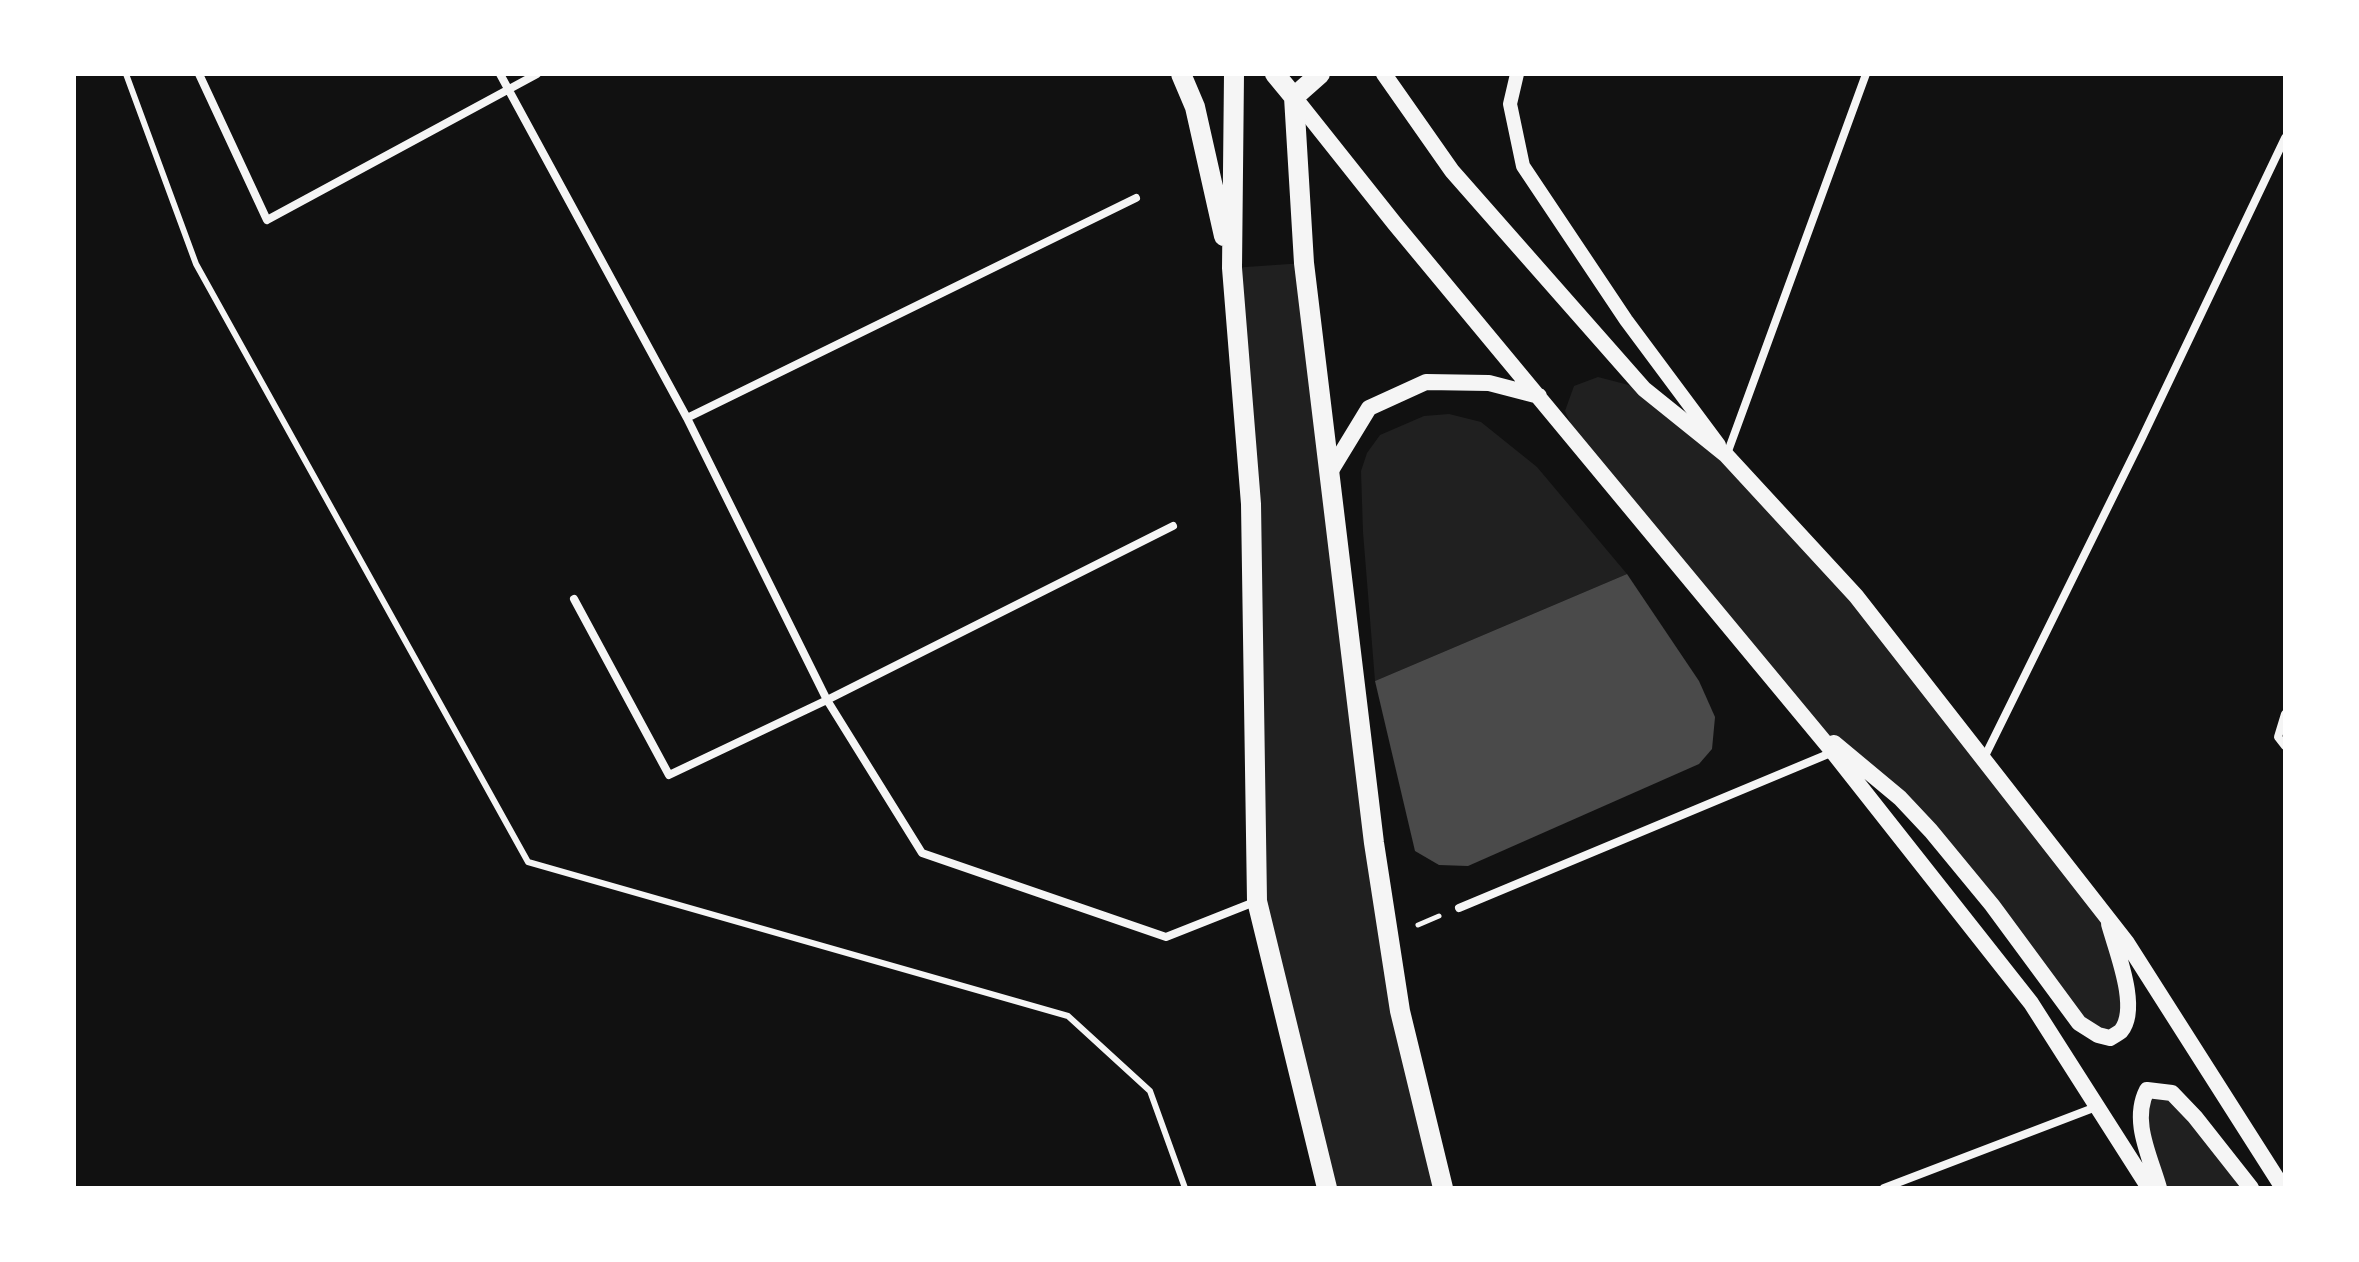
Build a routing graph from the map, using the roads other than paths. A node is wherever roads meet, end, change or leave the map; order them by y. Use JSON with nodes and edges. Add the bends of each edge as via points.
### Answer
{"nodes":[{"id":1,"x":126,"y":74,"type":"edge"},
{"id":2,"x":199,"y":74,"type":"edge"},
{"id":3,"x":500,"y":74,"type":"edge"},
{"id":4,"x":537,"y":74,"type":"edge"},
{"id":5,"x":1181,"y":74,"type":"edge"},
{"id":6,"x":1234,"y":74,"type":"edge"},
{"id":7,"x":1275,"y":74,"type":"edge"},
{"id":8,"x":1320,"y":74,"type":"edge"},
{"id":9,"x":1384,"y":74,"type":"edge"},
{"id":10,"x":1517,"y":74,"type":"edge"},
{"id":11,"x":1866,"y":74,"type":"edge"},
{"id":12,"x":507,"y":89,"type":"junction"},
{"id":13,"x":1294,"y":97,"type":"junction"},
{"id":14,"x":2285,"y":138,"type":"edge"},
{"id":15,"x":1136,"y":198,"type":"dead end"},
{"id":16,"x":1232,"y":268,"type":"junction"},
{"id":17,"x":1539,"y":396,"type":"junction"},
{"id":18,"x":687,"y":418,"type":"junction"},
{"id":19,"x":1726,"y":455,"type":"junction"},
{"id":20,"x":1330,"y":472,"type":"junction"},
{"id":21,"x":1173,"y":526,"type":"dead end"},
{"id":22,"x":574,"y":599,"type":"dead end"},
{"id":23,"x":827,"y":700,"type":"junction"},
{"id":24,"x":2285,"y":714,"type":"edge"},
{"id":25,"x":1808,"y":722,"type":"junction"},
{"id":26,"x":2285,"y":746,"type":"edge"},
{"id":27,"x":1833,"y":752,"type":"junction"},
{"id":28,"x":1984,"y":758,"type":"junction"},
{"id":29,"x":1257,"y":901,"type":"junction"},
{"id":30,"x":1459,"y":908,"type":"road end"},
{"id":31,"x":2105,"y":913,"type":"junction"},
{"id":32,"x":2097,"y":1107,"type":"junction"},
{"id":33,"x":1185,"y":1188,"type":"edge"},
{"id":34,"x":1327,"y":1188,"type":"edge"},
{"id":35,"x":1443,"y":1188,"type":"edge"},
{"id":36,"x":1884,"y":1188,"type":"edge"},
{"id":37,"x":2149,"y":1188,"type":"edge"},
{"id":38,"x":2159,"y":1188,"type":"edge"},
{"id":39,"x":2251,"y":1188,"type":"edge"},
{"id":40,"x":2283,"y":1188,"type":"edge"}],
"edges":[{"from":1,"to":33,"type":"lane","via":[[196,264],[528,862],[1068,1016],[1150,1091]]},
{"from":2,"to":12,"type":"street","via":[[267,220]]},
{"from":3,"to":12,"type":"street"},
{"from":4,"to":12,"type":"street"},
{"from":5,"to":16,"type":"main road","via":[[1195,107]]},
{"from":6,"to":16,"type":"main road"},
{"from":7,"to":13,"type":"main road"},
{"from":8,"to":13,"type":"main road"},
{"from":9,"to":19,"type":"main road","via":[[1452,171],[1590,329],[1644,389]]},
{"from":10,"to":19,"type":"street","via":[[1510,104],[1523,166],[1626,320]]},
{"from":11,"to":19,"type":"street"},
{"from":12,"to":18,"type":"street"},
{"from":13,"to":17,"type":"main road"},
{"from":13,"to":20,"type":"main road","via":[[1304,263]]},
{"from":14,"to":28,"type":"street"},
{"from":15,"to":18,"type":"street"},
{"from":16,"to":29,"type":"main road","via":[[1251,504]]},
{"from":17,"to":20,"type":"main road","via":[[1489,383],[1426,382],[1369,408]]},
{"from":17,"to":25,"type":"main road"},
{"from":18,"to":23,"type":"street"},
{"from":19,"to":28,"type":"main road","via":[[1856,596]]},
{"from":20,"to":35,"type":"main road","via":[[1388,937],[1400,1011]]},
{"from":21,"to":23,"type":"street"},
{"from":22,"to":23,"type":"street","via":[[669,775]]},
{"from":23,"to":29,"type":"street","via":[[922,853],[1166,937]]},
{"from":24,"to":26,"type":"street","via":[[2278,737]]},
{"from":25,"to":27,"type":"main road"},
{"from":25,"to":31,"type":"main road","via":[[1900,798],[1992,905],[2079,1023],[2110,1038],[2128,1016],[2125,979]]},
{"from":27,"to":30,"type":"street"},
{"from":27,"to":32,"type":"main road","via":[[2031,1003]]},
{"from":28,"to":31,"type":"main road"},
{"from":29,"to":34,"type":"main road"},
{"from":31,"to":40,"type":"main road"},
{"from":32,"to":36,"type":"street"},
{"from":32,"to":37,"type":"main road"},
{"from":38,"to":39,"type":"main road","via":[[2139,1123],[2147,1090],[2172,1093]]}]}
